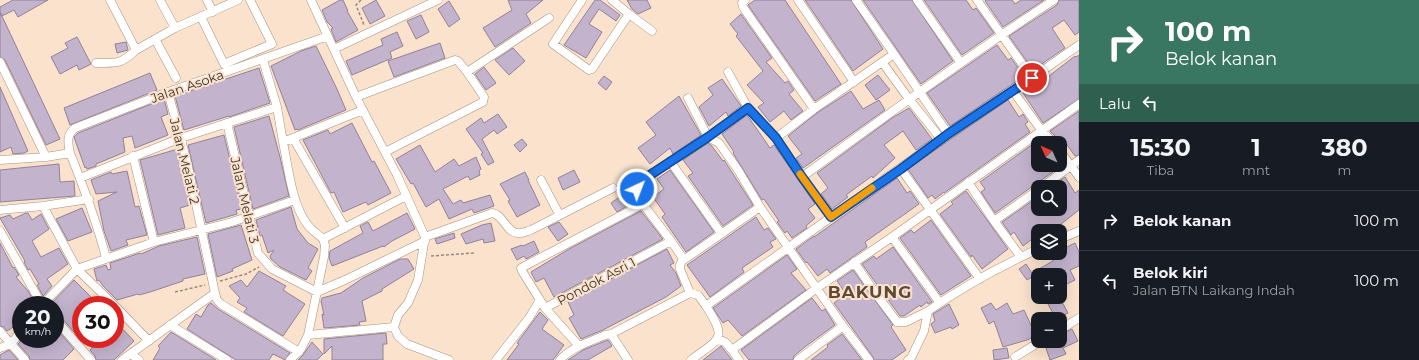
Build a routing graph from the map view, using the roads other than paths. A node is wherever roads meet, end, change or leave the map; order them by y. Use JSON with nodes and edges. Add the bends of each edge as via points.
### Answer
{"nodes":[{"id":1,"x":110,"y":0,"type":"edge"},
{"id":2,"x":160,"y":0,"type":"edge"},
{"id":3,"x":207,"y":0,"type":"edge"},
{"id":4,"x":238,"y":0,"type":"edge"},
{"id":5,"x":250,"y":0,"type":"edge"},
{"id":6,"x":312,"y":0,"type":"edge"},
{"id":7,"x":438,"y":0,"type":"edge"},
{"id":8,"x":582,"y":0,"type":"edge"},
{"id":9,"x":612,"y":0,"type":"edge"},
{"id":10,"x":745,"y":0,"type":"edge"},
{"id":11,"x":798,"y":0,"type":"edge"},
{"id":12,"x":856,"y":0,"type":"edge"},
{"id":13,"x":917,"y":0,"type":"edge"},
{"id":14,"x":977,"y":0,"type":"edge"},
{"id":15,"x":1054,"y":0,"type":"edge"},
{"id":16,"x":213,"y":12,"type":"junction"},
{"id":17,"x":629,"y":14,"type":"junction"},
{"id":18,"x":201,"y":17,"type":"junction"},
{"id":19,"x":549,"y":18,"type":"dead end"},
{"id":20,"x":175,"y":28,"type":"junction"},
{"id":21,"x":652,"y":31,"type":"dead end"},
{"id":22,"x":1002,"y":34,"type":"junction"},
{"id":23,"x":328,"y":36,"type":"junction"},
{"id":24,"x":156,"y":39,"type":"junction"},
{"id":25,"x":1079,"y":45,"type":"edge"},
{"id":26,"x":334,"y":49,"type":"junction"},
{"id":27,"x":136,"y":50,"type":"junction"},
{"id":28,"x":894,"y":54,"type":"junction"},
{"id":29,"x":263,"y":60,"type":"junction"},
{"id":30,"x":0,"y":62,"type":"edge"},
{"id":31,"x":882,"y":62,"type":"junction"},
{"id":32,"x":96,"y":63,"type":"dead end"},
{"id":33,"x":960,"y":63,"type":"junction"},
{"id":34,"x":467,"y":72,"type":"junction"},
{"id":35,"x":728,"y":72,"type":"dead end"},
{"id":36,"x":176,"y":78,"type":"dead end"},
{"id":37,"x":1032,"y":78,"type":"junction"},
{"id":38,"x":854,"y":82,"type":"junction"},
{"id":39,"x":920,"y":91,"type":"junction"},
{"id":40,"x":1013,"y":91,"type":"junction"},
{"id":41,"x":168,"y":92,"type":"junction"},
{"id":42,"x":356,"y":97,"type":"junction"},
{"id":43,"x":688,"y":98,"type":"dead end"},
{"id":44,"x":909,"y":99,"type":"junction"},
{"id":45,"x":1079,"y":104,"type":"edge"},
{"id":46,"x":277,"y":107,"type":"junction"},
{"id":47,"x":748,"y":108,"type":"junction"},
{"id":48,"x":814,"y":109,"type":"junction"},
{"id":49,"x":363,"y":110,"type":"junction"},
{"id":50,"x":227,"y":124,"type":"junction"},
{"id":51,"x":1042,"y":131,"type":"junction"},
{"id":52,"x":948,"y":134,"type":"junction"},
{"id":53,"x":1047,"y":136,"type":"edge"},
{"id":54,"x":708,"y":137,"type":"junction"},
{"id":55,"x":181,"y":138,"type":"junction"},
{"id":56,"x":292,"y":138,"type":"junction"},
{"id":57,"x":776,"y":138,"type":"junction"},
{"id":58,"x":940,"y":139,"type":"junction"},
{"id":59,"x":283,"y":142,"type":"junction"},
{"id":60,"x":385,"y":152,"type":"junction"},
{"id":61,"x":70,"y":153,"type":"junction"},
{"id":62,"x":133,"y":156,"type":"junction"},
{"id":63,"x":46,"y":157,"type":"junction"},
{"id":64,"x":0,"y":160,"type":"edge"},
{"id":65,"x":1079,"y":160,"type":"edge"},
{"id":66,"x":670,"y":161,"type":"junction"},
{"id":67,"x":1067,"y":161,"type":"edge"},
{"id":68,"x":1071,"y":166,"type":"junction"},
{"id":69,"x":901,"y":169,"type":"junction"},
{"id":70,"x":802,"y":177,"type":"junction"},
{"id":71,"x":1079,"y":177,"type":"edge"},
{"id":72,"x":80,"y":178,"type":"junction"},
{"id":73,"x":541,"y":180,"type":"dead end"},
{"id":74,"x":1052,"y":180,"type":"edge"},
{"id":75,"x":968,"y":182,"type":"junction"},
{"id":76,"x":613,"y":188,"type":"dead end"},
{"id":77,"x":1031,"y":195,"type":"edge"},
{"id":78,"x":406,"y":196,"type":"junction"},
{"id":79,"x":89,"y":199,"type":"junction"},
{"id":80,"x":295,"y":200,"type":"junction"},
{"id":81,"x":643,"y":204,"type":"junction"},
{"id":82,"x":43,"y":206,"type":"junction"},
{"id":83,"x":760,"y":207,"type":"junction"},
{"id":84,"x":0,"y":210,"type":"edge"},
{"id":85,"x":930,"y":210,"type":"junction"},
{"id":86,"x":559,"y":214,"type":"junction"},
{"id":87,"x":249,"y":216,"type":"junction"},
{"id":88,"x":831,"y":217,"type":"junction"},
{"id":89,"x":994,"y":221,"type":"junction"},
{"id":90,"x":345,"y":228,"type":"junction"},
{"id":91,"x":201,"y":230,"type":"junction"},
{"id":92,"x":0,"y":231,"type":"edge"},
{"id":93,"x":721,"y":233,"type":"junction"},
{"id":94,"x":1078,"y":234,"type":"edge"},
{"id":95,"x":892,"y":237,"type":"junction"},
{"id":96,"x":1067,"y":237,"type":"edge"},
{"id":97,"x":323,"y":239,"type":"junction"},
{"id":98,"x":425,"y":239,"type":"junction"},
{"id":99,"x":671,"y":241,"type":"junction"},
{"id":100,"x":154,"y":242,"type":"junction"},
{"id":101,"x":788,"y":248,"type":"junction"},
{"id":102,"x":1031,"y":252,"type":"edge"},
{"id":103,"x":1021,"y":257,"type":"junction"},
{"id":104,"x":106,"y":258,"type":"junction"},
{"id":105,"x":682,"y":261,"type":"junction"},
{"id":106,"x":854,"y":262,"type":"junction"},
{"id":107,"x":77,"y":269,"type":"junction"},
{"id":108,"x":980,"y":279,"type":"junction"},
{"id":109,"x":817,"y":288,"type":"junction"},
{"id":110,"x":317,"y":292,"type":"junction"},
{"id":111,"x":690,"y":292,"type":"junction"},
{"id":112,"x":215,"y":293,"type":"junction"},
{"id":113,"x":104,"y":296,"type":"edge"},
{"id":114,"x":540,"y":300,"type":"junction"},
{"id":115,"x":940,"y":303,"type":"junction"},
{"id":116,"x":706,"y":306,"type":"junction"},
{"id":117,"x":545,"y":308,"type":"junction"},
{"id":118,"x":928,"y":311,"type":"junction"},
{"id":119,"x":124,"y":316,"type":"edge"},
{"id":120,"x":1079,"y":318,"type":"edge"},
{"id":121,"x":170,"y":325,"type":"junction"},
{"id":122,"x":843,"y":326,"type":"junction"},
{"id":123,"x":1067,"y":326,"type":"edge"},
{"id":124,"x":394,"y":327,"type":"junction"},
{"id":125,"x":64,"y":329,"type":"edge"},
{"id":126,"x":0,"y":331,"type":"edge"},
{"id":127,"x":611,"y":334,"type":"junction"},
{"id":128,"x":308,"y":335,"type":"junction"},
{"id":129,"x":149,"y":341,"type":"junction"},
{"id":130,"x":716,"y":341,"type":"junction"},
{"id":131,"x":11,"y":344,"type":"junction"},
{"id":132,"x":579,"y":346,"type":"junction"},
{"id":133,"x":1031,"y":347,"type":"edge"},
{"id":134,"x":0,"y":348,"type":"edge"},
{"id":135,"x":732,"y":350,"type":"junction"},
{"id":136,"x":299,"y":352,"type":"junction"},
{"id":137,"x":131,"y":354,"type":"junction"},
{"id":138,"x":1015,"y":357,"type":"dead end"},
{"id":139,"x":25,"y":360,"type":"edge"},
{"id":140,"x":91,"y":360,"type":"edge"},
{"id":141,"x":122,"y":360,"type":"edge"},
{"id":142,"x":139,"y":360,"type":"edge"},
{"id":143,"x":227,"y":360,"type":"edge"},
{"id":144,"x":290,"y":360,"type":"edge"},
{"id":145,"x":449,"y":360,"type":"edge"},
{"id":146,"x":496,"y":360,"type":"edge"},
{"id":147,"x":560,"y":360,"type":"edge"},
{"id":148,"x":628,"y":360,"type":"edge"},
{"id":149,"x":691,"y":360,"type":"edge"},
{"id":150,"x":739,"y":360,"type":"edge"},
{"id":151,"x":798,"y":360,"type":"edge"},
{"id":152,"x":869,"y":360,"type":"edge"},
{"id":153,"x":908,"y":360,"type":"edge"}],
"edges":[{"from":1,"to":27,"type":"street"},
{"from":2,"to":20,"type":"street"},
{"from":3,"to":16,"type":"street"},
{"from":4,"to":16,"type":"street"},
{"from":5,"to":18,"type":"street","via":[[272,44],[224,64]]},
{"from":6,"to":23,"type":"street"},
{"from":7,"to":26,"type":"street"},
{"from":8,"to":17,"type":"street","via":[[553,44],[589,70]]},
{"from":9,"to":17,"type":"street"},
{"from":10,"to":48,"type":"street","via":[[742,3],[743,7]]},
{"from":11,"to":38,"type":"street"},
{"from":12,"to":28,"type":"street"},
{"from":13,"to":33,"type":"street"},
{"from":14,"to":22,"type":"street"},
{"from":15,"to":22,"type":"street"},
{"from":16,"to":18,"type":"street"},
{"from":17,"to":21,"type":"street"},
{"from":18,"to":20,"type":"street"},
{"from":19,"to":34,"type":"street"},
{"from":20,"to":24,"type":"street"},
{"from":22,"to":33,"type":"street"},
{"from":22,"to":37,"type":"street"},
{"from":23,"to":26,"type":"street"},
{"from":23,"to":29,"type":"street","name":"Jalan Asoka"},
{"from":24,"to":27,"type":"street"},
{"from":24,"to":36,"type":"street"},
{"from":25,"to":37,"type":"street"},
{"from":26,"to":42,"type":"street"},
{"from":27,"to":32,"type":"street","via":[[120,62]]},
{"from":28,"to":31,"type":"street"},
{"from":28,"to":39,"type":"street"},
{"from":29,"to":41,"type":"street","name":"Jalan Asoka"},
{"from":29,"to":46,"type":"street"},
{"from":30,"to":63,"type":"street"},
{"from":31,"to":38,"type":"street"},
{"from":31,"to":44,"type":"street"},
{"from":33,"to":39,"type":"street"},
{"from":34,"to":42,"type":"street","via":[[455,60]]},
{"from":34,"to":60,"type":"street","via":[[484,97],[483,102]]},
{"from":35,"to":47,"type":"street"},
{"from":37,"to":40,"type":"street"},
{"from":38,"to":48,"type":"street"},
{"from":39,"to":44,"type":"street"},
{"from":39,"to":52,"type":"street"},
{"from":40,"to":51,"type":"street"},
{"from":40,"to":52,"type":"street"},
{"from":41,"to":55,"type":"street","name":"Jalan Melati 2"},
{"from":41,"to":61,"type":"street","name":"Jalan Asoka","via":[[70,131],[67,140]]},
{"from":42,"to":49,"type":"street"},
{"from":43,"to":54,"type":"street"},
{"from":44,"to":58,"type":"street"},
{"from":44,"to":70,"type":"street"},
{"from":45,"to":51,"type":"street"},
{"from":46,"to":50,"type":"street"},
{"from":46,"to":59,"type":"street"},
{"from":47,"to":54,"type":"street"},
{"from":47,"to":57,"type":"street"},
{"from":48,"to":57,"type":"street"},
{"from":49,"to":56,"type":"street"},
{"from":49,"to":60,"type":"street"},
{"from":50,"to":55,"type":"street"},
{"from":50,"to":87,"type":"street","name":"Jalan Melati 3"},
{"from":51,"to":53,"type":"street"},
{"from":51,"to":75,"type":"street"},
{"from":52,"to":58,"type":"street"},
{"from":54,"to":66,"type":"street"},
{"from":54,"to":83,"type":"street","via":[[718,143]]},
{"from":55,"to":62,"type":"street"},
{"from":55,"to":91,"type":"street","name":"Jalan Melati 2"},
{"from":56,"to":59,"type":"street"},
{"from":56,"to":90,"type":"street"},
{"from":57,"to":70,"type":"street"},
{"from":58,"to":69,"type":"street"},
{"from":59,"to":80,"type":"street"},
{"from":60,"to":78,"type":"street"},
{"from":61,"to":63,"type":"street"},
{"from":61,"to":72,"type":"street"},
{"from":62,"to":72,"type":"street"},
{"from":62,"to":100,"type":"street"},
{"from":63,"to":64,"type":"street"},
{"from":65,"to":68,"type":"street"},
{"from":66,"to":81,"type":"street","via":[[638,185]]},
{"from":66,"to":93,"type":"street"},
{"from":67,"to":68,"type":"street"},
{"from":68,"to":71,"type":"street"},
{"from":68,"to":74,"type":"street"},
{"from":69,"to":85,"type":"street"},
{"from":69,"to":88,"type":"street"},
{"from":70,"to":88,"type":"street"},
{"from":72,"to":79,"type":"street"},
{"from":73,"to":86,"type":"street"},
{"from":75,"to":85,"type":"street"},
{"from":75,"to":89,"type":"street"},
{"from":76,"to":86,"type":"street"},
{"from":77,"to":89,"type":"street"},
{"from":78,"to":90,"type":"street"},
{"from":78,"to":98,"type":"street"},
{"from":79,"to":82,"type":"street"},
{"from":79,"to":104,"type":"street"},
{"from":80,"to":87,"type":"street"},
{"from":80,"to":97,"type":"street","via":[[307,224]]},
{"from":81,"to":99,"type":"street"},
{"from":81,"to":114,"type":"street","via":[[521,268]]},
{"from":82,"to":84,"type":"street"},
{"from":82,"to":107,"type":"street"},
{"from":83,"to":93,"type":"street"},
{"from":83,"to":101,"type":"street"},
{"from":85,"to":95,"type":"street"},
{"from":85,"to":108,"type":"street"},
{"from":86,"to":98,"type":"street","via":[[531,230],[516,234],[492,213]]},
{"from":87,"to":91,"type":"street"},
{"from":87,"to":110,"type":"street","name":"Jalan Melati 3","via":[[258,253],[272,269]]},
{"from":88,"to":101,"type":"street"},
{"from":89,"to":103,"type":"street"},
{"from":90,"to":97,"type":"street"},
{"from":91,"to":100,"type":"street"},
{"from":91,"to":112,"type":"street","name":"Jalan Melati 2"},
{"from":92,"to":107,"type":"street","via":[[42,305]]},
{"from":93,"to":105,"type":"street"},
{"from":94,"to":96,"type":"street"},
{"from":95,"to":106,"type":"street"},
{"from":95,"to":115,"type":"street"},
{"from":97,"to":110,"type":"street","via":[[324,257]]},
{"from":98,"to":110,"type":"street","via":[[346,280]]},
{"from":98,"to":124,"type":"street","via":[[414,293],[398,315]]},
{"from":99,"to":105,"type":"street"},
{"from":99,"to":117,"type":"street","name":"Pondok Asri 1"},
{"from":100,"to":104,"type":"street"},
{"from":101,"to":109,"type":"street"},
{"from":101,"to":116,"type":"street"},
{"from":102,"to":103,"type":"street"},
{"from":103,"to":108,"type":"street"},
{"from":104,"to":107,"type":"street"},
{"from":105,"to":111,"type":"street","via":[[680,269]]},
{"from":106,"to":109,"type":"street"},
{"from":106,"to":118,"type":"street","via":[[897,322],[906,322]]},
{"from":107,"to":113,"type":"street"},
{"from":108,"to":115,"type":"street"},
{"from":109,"to":122,"type":"street"},
{"from":109,"to":135,"type":"street"},
{"from":110,"to":128,"type":"street"},
{"from":111,"to":116,"type":"street","via":[[698,296]]},
{"from":111,"to":127,"type":"street"},
{"from":112,"to":121,"type":"street"},
{"from":112,"to":136,"type":"street","via":[[221,304]]},
{"from":114,"to":117,"type":"street"},
{"from":114,"to":146,"type":"street"},
{"from":115,"to":118,"type":"street"},
{"from":116,"to":130,"type":"street","via":[[719,329]]},
{"from":117,"to":132,"type":"street","name":"Pondok Asri 1"},
{"from":118,"to":153,"type":"street","via":[[924,331]]},
{"from":119,"to":129,"type":"street"},
{"from":120,"to":123,"type":"street"},
{"from":121,"to":129,"type":"street"},
{"from":121,"to":143,"type":"street"},
{"from":122,"to":151,"type":"street"},
{"from":122,"to":152,"type":"street"},
{"from":124,"to":128,"type":"street"},
{"from":124,"to":145,"type":"street","via":[[398,336],[407,344]]},
{"from":125,"to":140,"type":"street"},
{"from":126,"to":131,"type":"street"},
{"from":127,"to":132,"type":"street","via":[[605,334]]},
{"from":127,"to":148,"type":"street"},
{"from":128,"to":136,"type":"street"},
{"from":129,"to":137,"type":"street"},
{"from":130,"to":135,"type":"street","via":[[723,340]]},
{"from":130,"to":149,"type":"street"},
{"from":131,"to":134,"type":"street"},
{"from":131,"to":139,"type":"street"},
{"from":132,"to":147,"type":"street"},
{"from":133,"to":138,"type":"street"},
{"from":135,"to":150,"type":"street"},
{"from":136,"to":144,"type":"street"},
{"from":137,"to":141,"type":"street"},
{"from":137,"to":142,"type":"street"}]}
